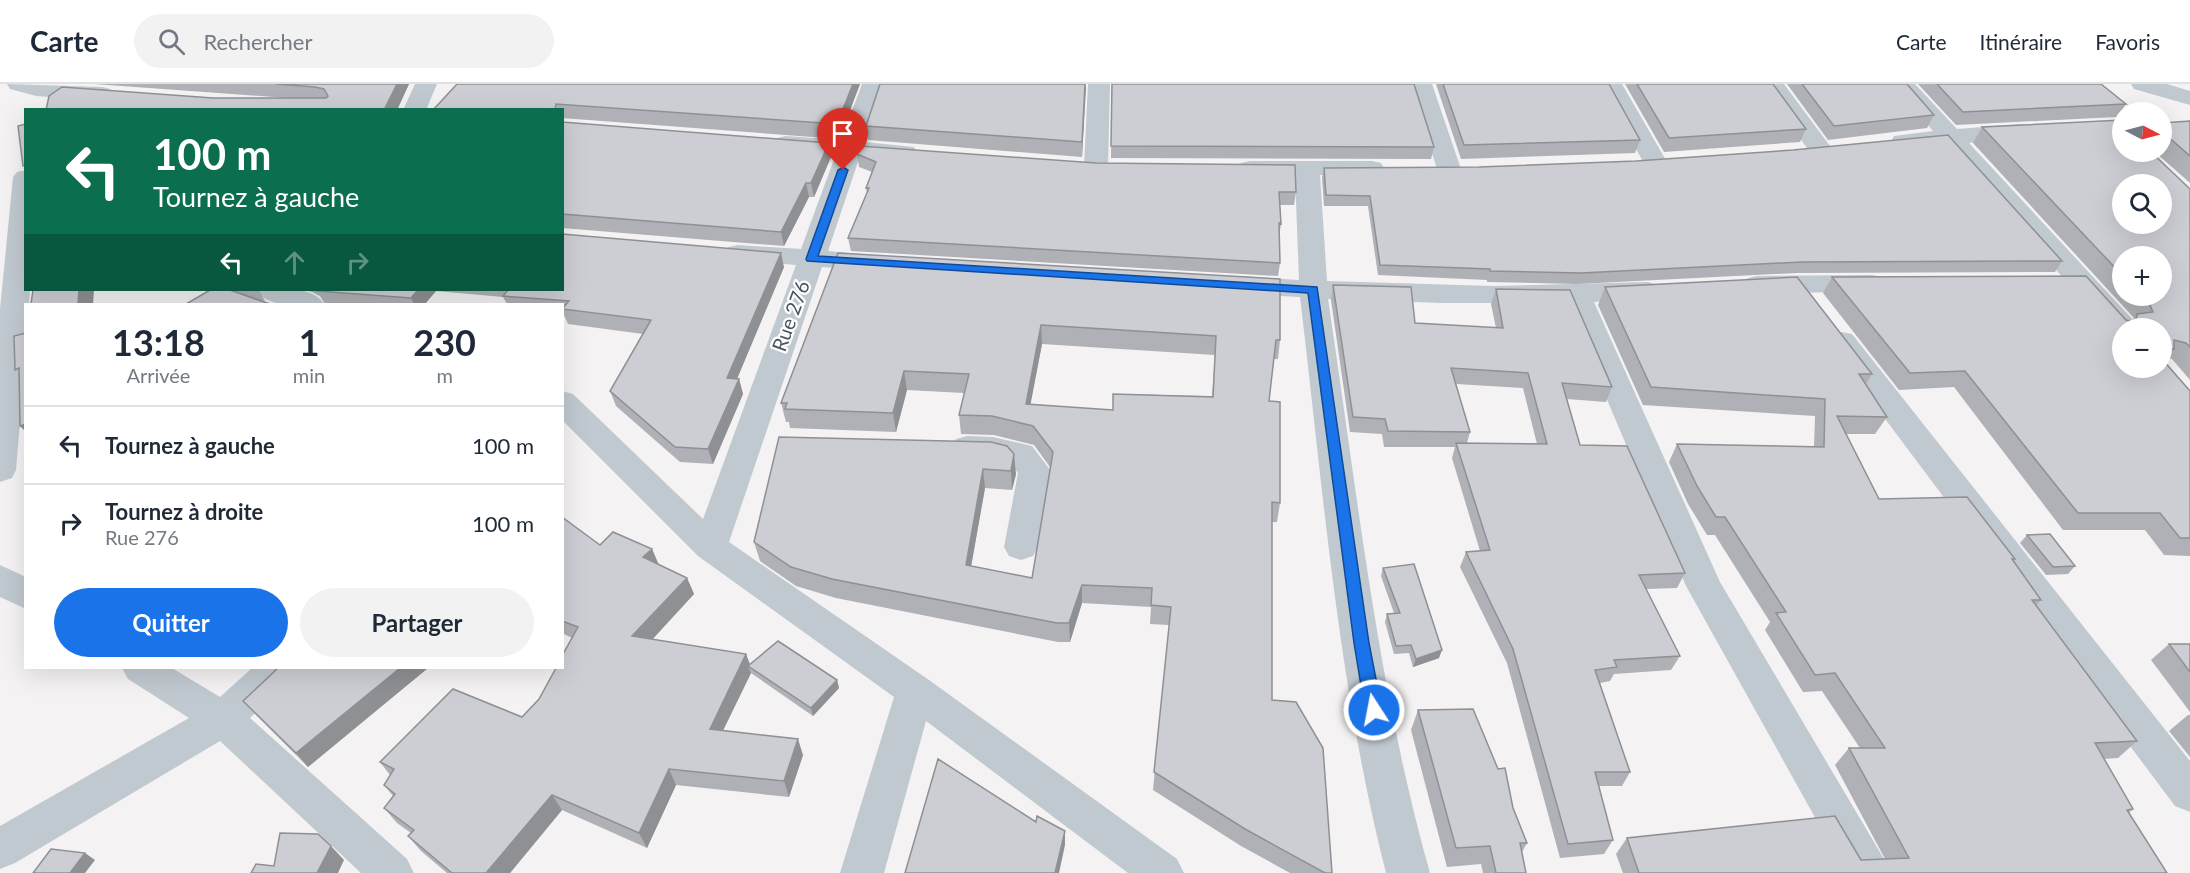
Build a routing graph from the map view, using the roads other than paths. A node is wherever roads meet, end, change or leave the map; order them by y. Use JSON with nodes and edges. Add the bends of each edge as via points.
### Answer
{"nodes":[{"id":1,"x":426,"y":84,"type":"edge"},
{"id":2,"x":873,"y":84,"type":"edge"},
{"id":3,"x":1099,"y":84,"type":"edge"},
{"id":4,"x":1421,"y":84,"type":"edge"},
{"id":5,"x":1611,"y":84,"type":"edge"},
{"id":6,"x":1772,"y":84,"type":"edge"},
{"id":7,"x":1903,"y":84,"type":"edge"},
{"id":8,"x":2142,"y":84,"type":"edge"},
{"id":9,"x":29,"y":94,"type":"edge"},
{"id":10,"x":120,"y":95,"type":"edge"},
{"id":11,"x":2190,"y":98,"type":"edge"},
{"id":12,"x":0,"y":101,"type":"edge"},
{"id":13,"x":415,"y":108,"type":"edge"},
{"id":14,"x":2042,"y":130,"type":"edge"},
{"id":15,"x":1949,"y":135,"type":"junction"},
{"id":16,"x":759,"y":141,"type":"edge"},
{"id":17,"x":1879,"y":143,"type":"edge"},
{"id":18,"x":851,"y":147,"type":"junction"},
{"id":19,"x":1821,"y":150,"type":"edge"},
{"id":20,"x":933,"y":154,"type":"edge"},
{"id":21,"x":1655,"y":162,"type":"edge"},
{"id":22,"x":1096,"y":166,"type":"edge"},
{"id":23,"x":1225,"y":167,"type":"edge"},
{"id":24,"x":1307,"y":168,"type":"junction"},
{"id":25,"x":1390,"y":168,"type":"edge"},
{"id":26,"x":1449,"y":168,"type":"edge"},
{"id":27,"x":24,"y":202,"type":"edge"},
{"id":28,"x":717,"y":251,"type":"edge"},
{"id":29,"x":811,"y":259,"type":"junction"},
{"id":30,"x":907,"y":265,"type":"edge"},
{"id":31,"x":2046,"y":282,"type":"edge"},
{"id":32,"x":2082,"y":282,"type":"junction"},
{"id":33,"x":1206,"y":283,"type":"edge"},
{"id":34,"x":1797,"y":283,"type":"junction"},
{"id":35,"x":1892,"y":283,"type":"edge"},
{"id":36,"x":1727,"y":287,"type":"edge"},
{"id":37,"x":1313,"y":289,"type":"junction"},
{"id":38,"x":1670,"y":290,"type":"edge"},
{"id":39,"x":273,"y":291,"type":"edge"},
{"id":40,"x":1577,"y":296,"type":"junction"},
{"id":41,"x":307,"y":303,"type":"edge"},
{"id":42,"x":2115,"y":318,"type":"edge"},
{"id":43,"x":564,"y":403,"type":"edge"},
{"id":44,"x":747,"y":441,"type":"junction"},
{"id":45,"x":782,"y":442,"type":"edge"},
{"id":46,"x":934,"y":446,"type":"edge"},
{"id":47,"x":0,"y":470,"type":"edge"},
{"id":48,"x":710,"y":547,"type":"junction"},
{"id":49,"x":1021,"y":547,"type":"dead end"},
{"id":50,"x":0,"y":579,"type":"edge"},
{"id":51,"x":24,"y":594,"type":"edge"},
{"id":52,"x":143,"y":669,"type":"edge"},
{"id":53,"x":276,"y":669,"type":"edge"},
{"id":54,"x":915,"y":691,"type":"junction"},
{"id":55,"x":223,"y":719,"type":"junction"},
{"id":56,"x":2190,"y":794,"type":"edge"},
{"id":57,"x":0,"y":849,"type":"edge"},
{"id":58,"x":392,"y":873,"type":"edge"},
{"id":59,"x":862,"y":873,"type":"edge"},
{"id":60,"x":1162,"y":873,"type":"edge"},
{"id":61,"x":1408,"y":873,"type":"edge"},
{"id":62,"x":1869,"y":873,"type":"edge"}],
"edges":[{"from":1,"to":13,"type":"street"},
{"from":2,"to":18,"type":"street","name":"Rue 276"},
{"from":3,"to":22,"type":"street"},
{"from":4,"to":26,"type":"street"},
{"from":5,"to":21,"type":"street"},
{"from":6,"to":19,"type":"street"},
{"from":7,"to":15,"type":"street"},
{"from":8,"to":11,"type":"street"},
{"from":9,"to":10,"type":"street"},
{"from":9,"to":12,"type":"street"},
{"from":14,"to":15,"type":"street"},
{"from":15,"to":17,"type":"street"},
{"from":15,"to":32,"type":"street"},
{"from":16,"to":18,"type":"street"},
{"from":18,"to":20,"type":"street"},
{"from":18,"to":29,"type":"street","name":"Rue 276"},
{"from":23,"to":24,"type":"street"},
{"from":24,"to":25,"type":"street"},
{"from":24,"to":37,"type":"street"},
{"from":27,"to":47,"type":"street"},
{"from":28,"to":29,"type":"street"},
{"from":29,"to":30,"type":"street"},
{"from":29,"to":44,"type":"street","name":"Rue 276"},
{"from":31,"to":32,"type":"street"},
{"from":32,"to":42,"type":"street"},
{"from":33,"to":37,"type":"street"},
{"from":34,"to":35,"type":"street"},
{"from":34,"to":36,"type":"street"},
{"from":34,"to":56,"type":"street"},
{"from":37,"to":40,"type":"street"},
{"from":37,"to":61,"type":"street","via":[[1361,643],[1394,821]]},
{"from":38,"to":40,"type":"street"},
{"from":39,"to":41,"type":"street"},
{"from":40,"to":62,"type":"street","via":[[1704,586]]},
{"from":43,"to":48,"type":"street"},
{"from":44,"to":45,"type":"street"},
{"from":44,"to":48,"type":"street","name":"Rue 276"},
{"from":46,"to":49,"type":"street","via":[[993,448],[1021,454],[1035,471]]},
{"from":48,"to":54,"type":"street"},
{"from":50,"to":51,"type":"street"},
{"from":52,"to":55,"type":"street"},
{"from":53,"to":55,"type":"street"},
{"from":54,"to":59,"type":"street"},
{"from":54,"to":60,"type":"street"},
{"from":55,"to":57,"type":"street"},
{"from":55,"to":58,"type":"street"}]}
